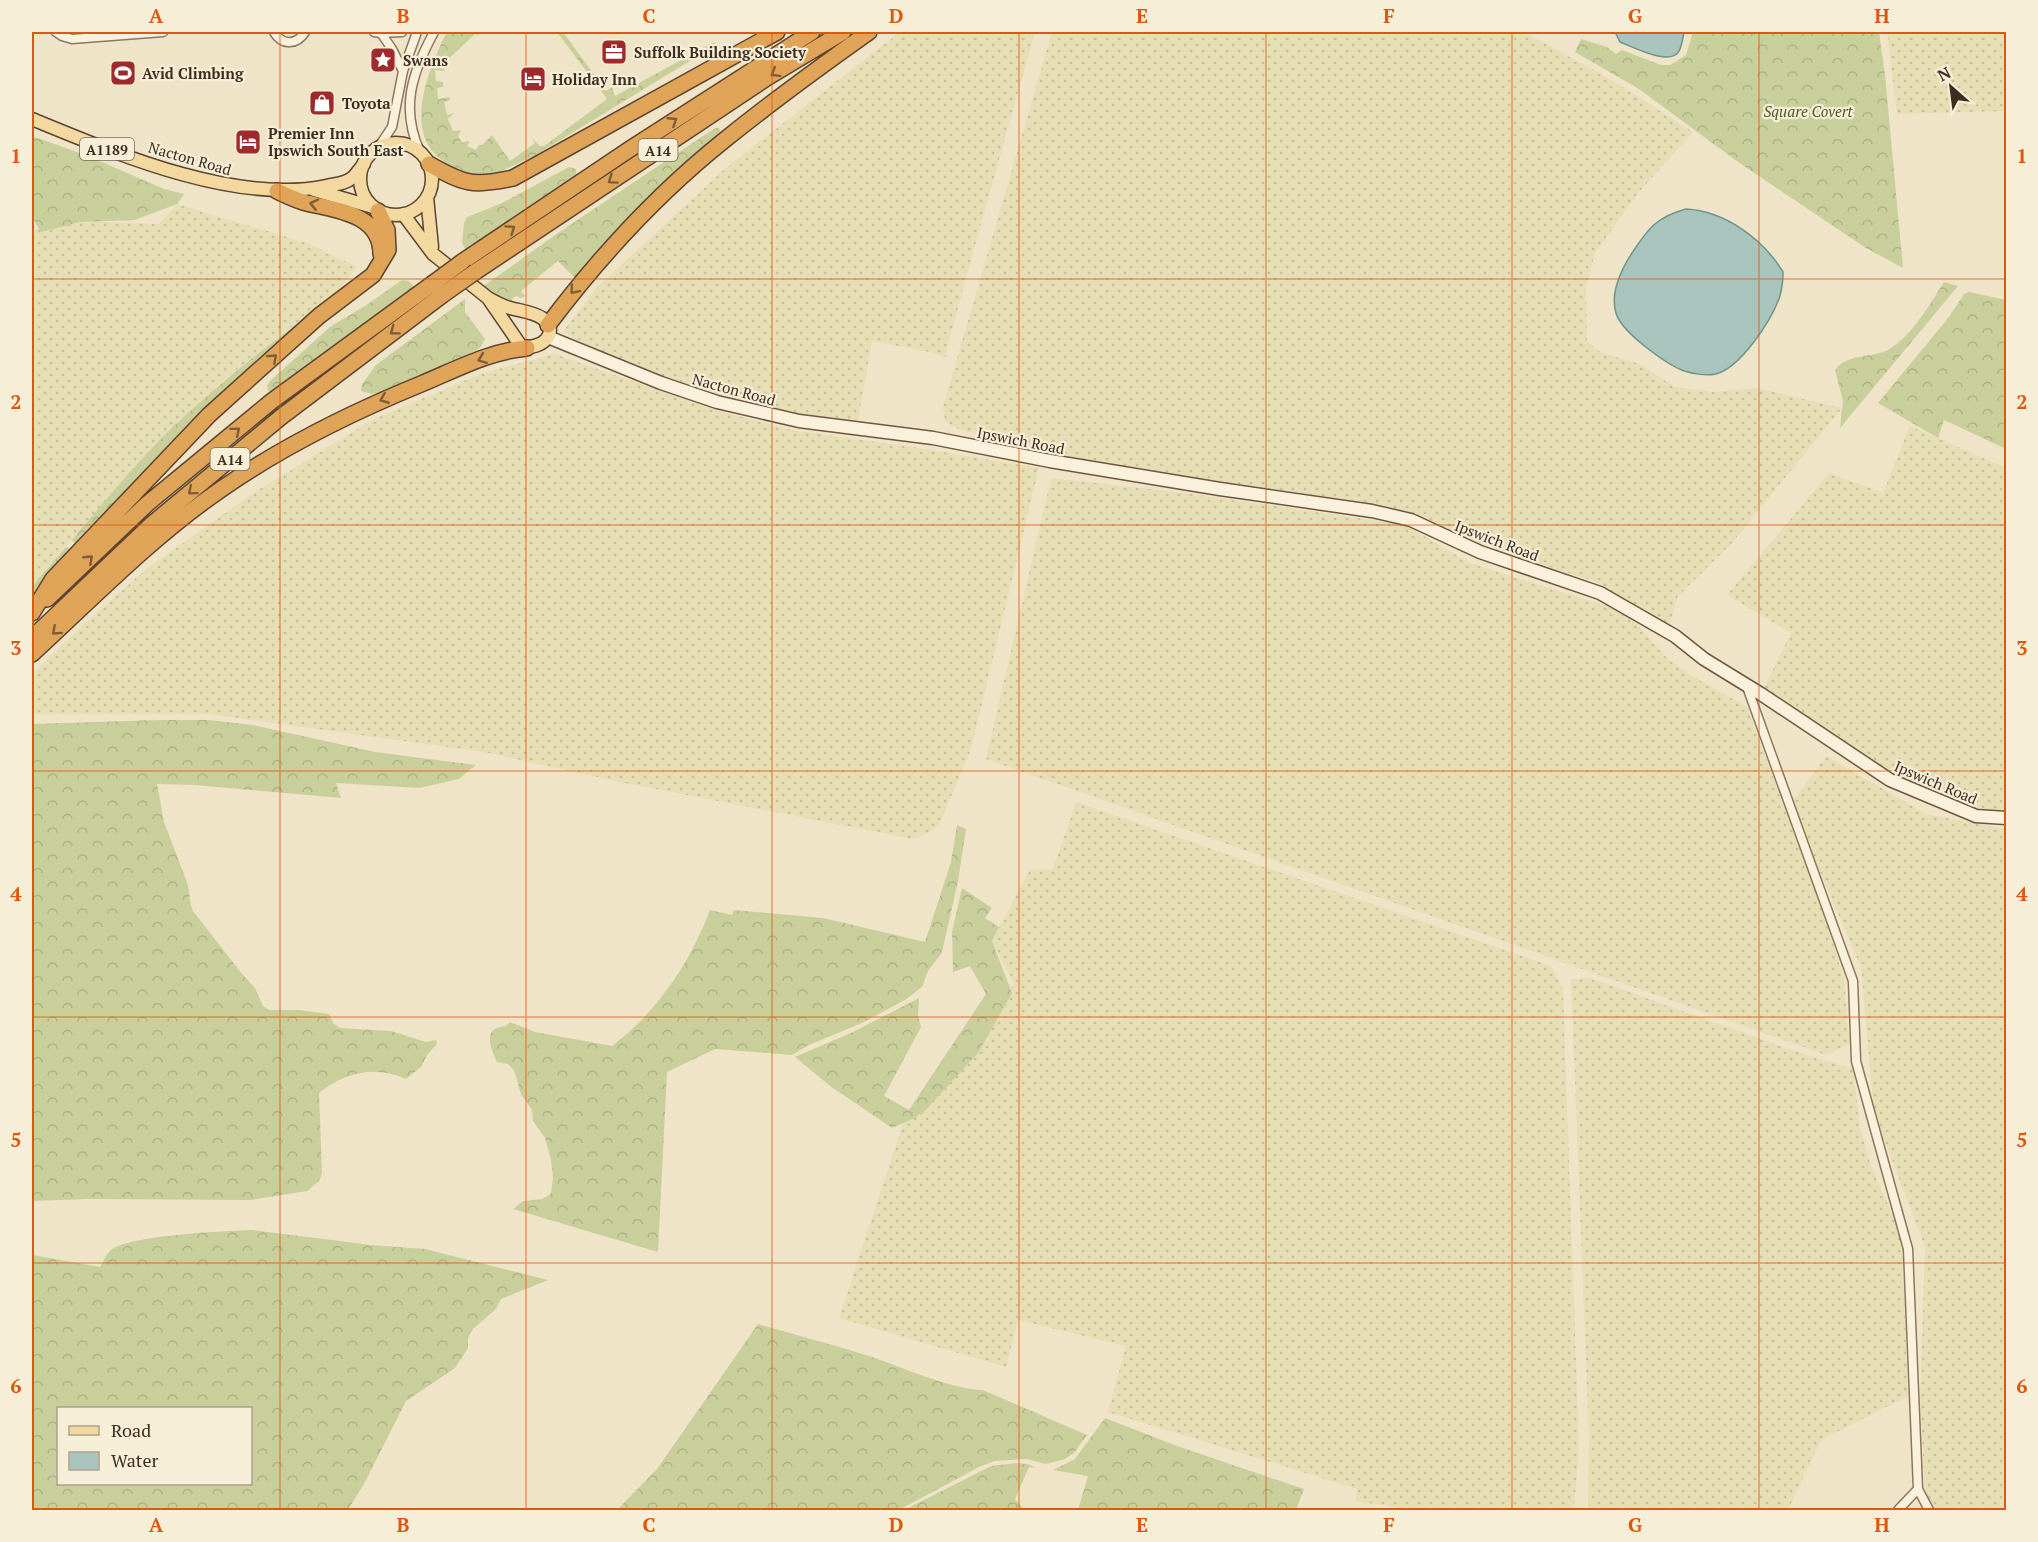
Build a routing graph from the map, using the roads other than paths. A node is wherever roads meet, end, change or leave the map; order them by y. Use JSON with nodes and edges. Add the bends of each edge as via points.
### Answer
{"nodes":[{"id":1,"x":56,"y":32,"type":"edge"},
{"id":2,"x":163,"y":32,"type":"edge"},
{"id":3,"x":274,"y":32,"type":"edge"},
{"id":4,"x":305,"y":32,"type":"edge"},
{"id":5,"x":377,"y":32,"type":"edge"},
{"id":6,"x":402,"y":32,"type":"edge"},
{"id":7,"x":417,"y":32,"type":"edge"},
{"id":8,"x":434,"y":32,"type":"edge"},
{"id":9,"x":777,"y":32,"type":"edge"},
{"id":10,"x":812,"y":32,"type":"edge"},
{"id":11,"x":843,"y":32,"type":"edge"},
{"id":12,"x":869,"y":32,"type":"edge"},
{"id":13,"x":403,"y":71,"type":"junction"},
{"id":14,"x":32,"y":118,"type":"edge"},
{"id":15,"x":378,"y":148,"type":"junction"},
{"id":16,"x":424,"y":158,"type":"junction"},
{"id":17,"x":364,"y":164,"type":"junction"},
{"id":18,"x":311,"y":189,"type":"junction"},
{"id":19,"x":276,"y":191,"type":"junction"},
{"id":20,"x":427,"y":197,"type":"junction"},
{"id":21,"x":376,"y":209,"type":"junction"},
{"id":22,"x":403,"y":214,"type":"junction"},
{"id":23,"x":434,"y":254,"type":"junction"},
{"id":24,"x":381,"y":263,"type":"junction"},
{"id":25,"x":437,"y":290,"type":"junction"},
{"id":26,"x":488,"y":298,"type":"junction"},
{"id":27,"x":548,"y":331,"type":"junction"},
{"id":28,"x":527,"y":348,"type":"junction"},
{"id":29,"x":922,"y":437,"type":"joint"},
{"id":30,"x":32,"y":614,"type":"edge"},
{"id":31,"x":32,"y":638,"type":"edge"},
{"id":32,"x":32,"y":654,"type":"edge"},
{"id":33,"x":1746,"y":684,"type":"junction"},
{"id":34,"x":2007,"y":818,"type":"edge"},
{"id":35,"x":1918,"y":1489,"type":"junction"},
{"id":36,"x":1898,"y":1510,"type":"edge"},
{"id":37,"x":1929,"y":1510,"type":"edge"}],
"edges":[{"from":1,"to":2,"type":"street","via":[[72,39]]},
{"from":3,"to":4,"type":"street","via":[[290,42],[300,39]]},
{"from":5,"to":6,"type":"street"},
{"from":5,"to":13,"type":"street","via":[[392,49]]},
{"from":7,"to":13,"type":"street"},
{"from":8,"to":16,"type":"street","via":[[414,79],[409,115],[412,135]]},
{"from":9,"to":16,"type":"highway","via":[[513,178],[472,184],[454,178]]},
{"from":25,"to":10,"type":"highway","number":"A14","one_way":true,"bridge":true,"via":[[462,262]]},
{"from":11,"to":25,"type":"highway","number":"A14","one_way":true,"bridge":true,"via":[[768,77],[475,272]]},
{"from":12,"to":27,"type":"highway","number":"A14","one_way":true,"via":[[726,138],[666,192],[568,297]]},
{"from":13,"to":15,"type":"street","via":[[392,127]]},
{"from":14,"to":19,"type":"main road","name":"Nacton Road","number":"A1189","via":[[95,145],[184,174]]},
{"from":15,"to":16,"type":"main road","via":[[400,143]]},
{"from":15,"to":17,"type":"main road"},
{"from":16,"to":20,"type":"main road","via":[[432,183]]},
{"from":17,"to":18,"type":"main road","name":"Nacton Road","number":"A1189","via":[[353,178]]},
{"from":17,"to":21,"type":"main road","via":[[361,186]]},
{"from":18,"to":19,"type":"main road","name":"Nacton Road","number":"A1189"},
{"from":18,"to":21,"type":"main road","name":"Nacton Road","number":"A1189"},
{"from":24,"to":19,"type":"highway","one_way":true,"via":[[379,240],[364,221],[344,211]]},
{"from":20,"to":22,"type":"main road","via":[[416,209]]},
{"from":20,"to":23,"type":"main road"},
{"from":21,"to":22,"type":"main road"},
{"from":21,"to":24,"type":"highway","via":[[389,240]]},
{"from":22,"to":23,"type":"main road"},
{"from":23,"to":26,"type":"main road"},
{"from":30,"to":24,"type":"highway","number":"A14","one_way":true,"via":[[53,579],[209,416],[319,316],[374,275]]},
{"from":30,"to":25,"type":"highway","number":"A14","one_way":true,"via":[[147,504],[272,401]]},
{"from":25,"to":31,"type":"highway","number":"A14","one_way":true,"via":[[152,524]]},
{"from":26,"to":27,"type":"main road","via":[[534,314],[544,320]]},
{"from":26,"to":28,"type":"main road","via":[[516,340]]},
{"from":27,"to":28,"type":"main road","via":[[544,343]]},
{"from":27,"to":29,"type":"street","name":"Nacton Road","via":[[661,384],[717,402],[799,421]]},
{"from":28,"to":32,"type":"highway","number":"A14","one_way":true,"via":[[500,352],[438,376],[290,445],[219,490],[162,534]]},
{"from":29,"to":33,"type":"street","name":"Ipswich Road","via":[[1411,520],[1480,552],[1600,593]]},
{"from":33,"to":34,"type":"street","name":"Ipswich Road","via":[[1890,780],[1976,816]]},
{"from":33,"to":35,"type":"street","via":[[1853,981],[1856,1061],[1908,1249]]},
{"from":35,"to":36,"type":"street"},
{"from":35,"to":37,"type":"street"}]}
